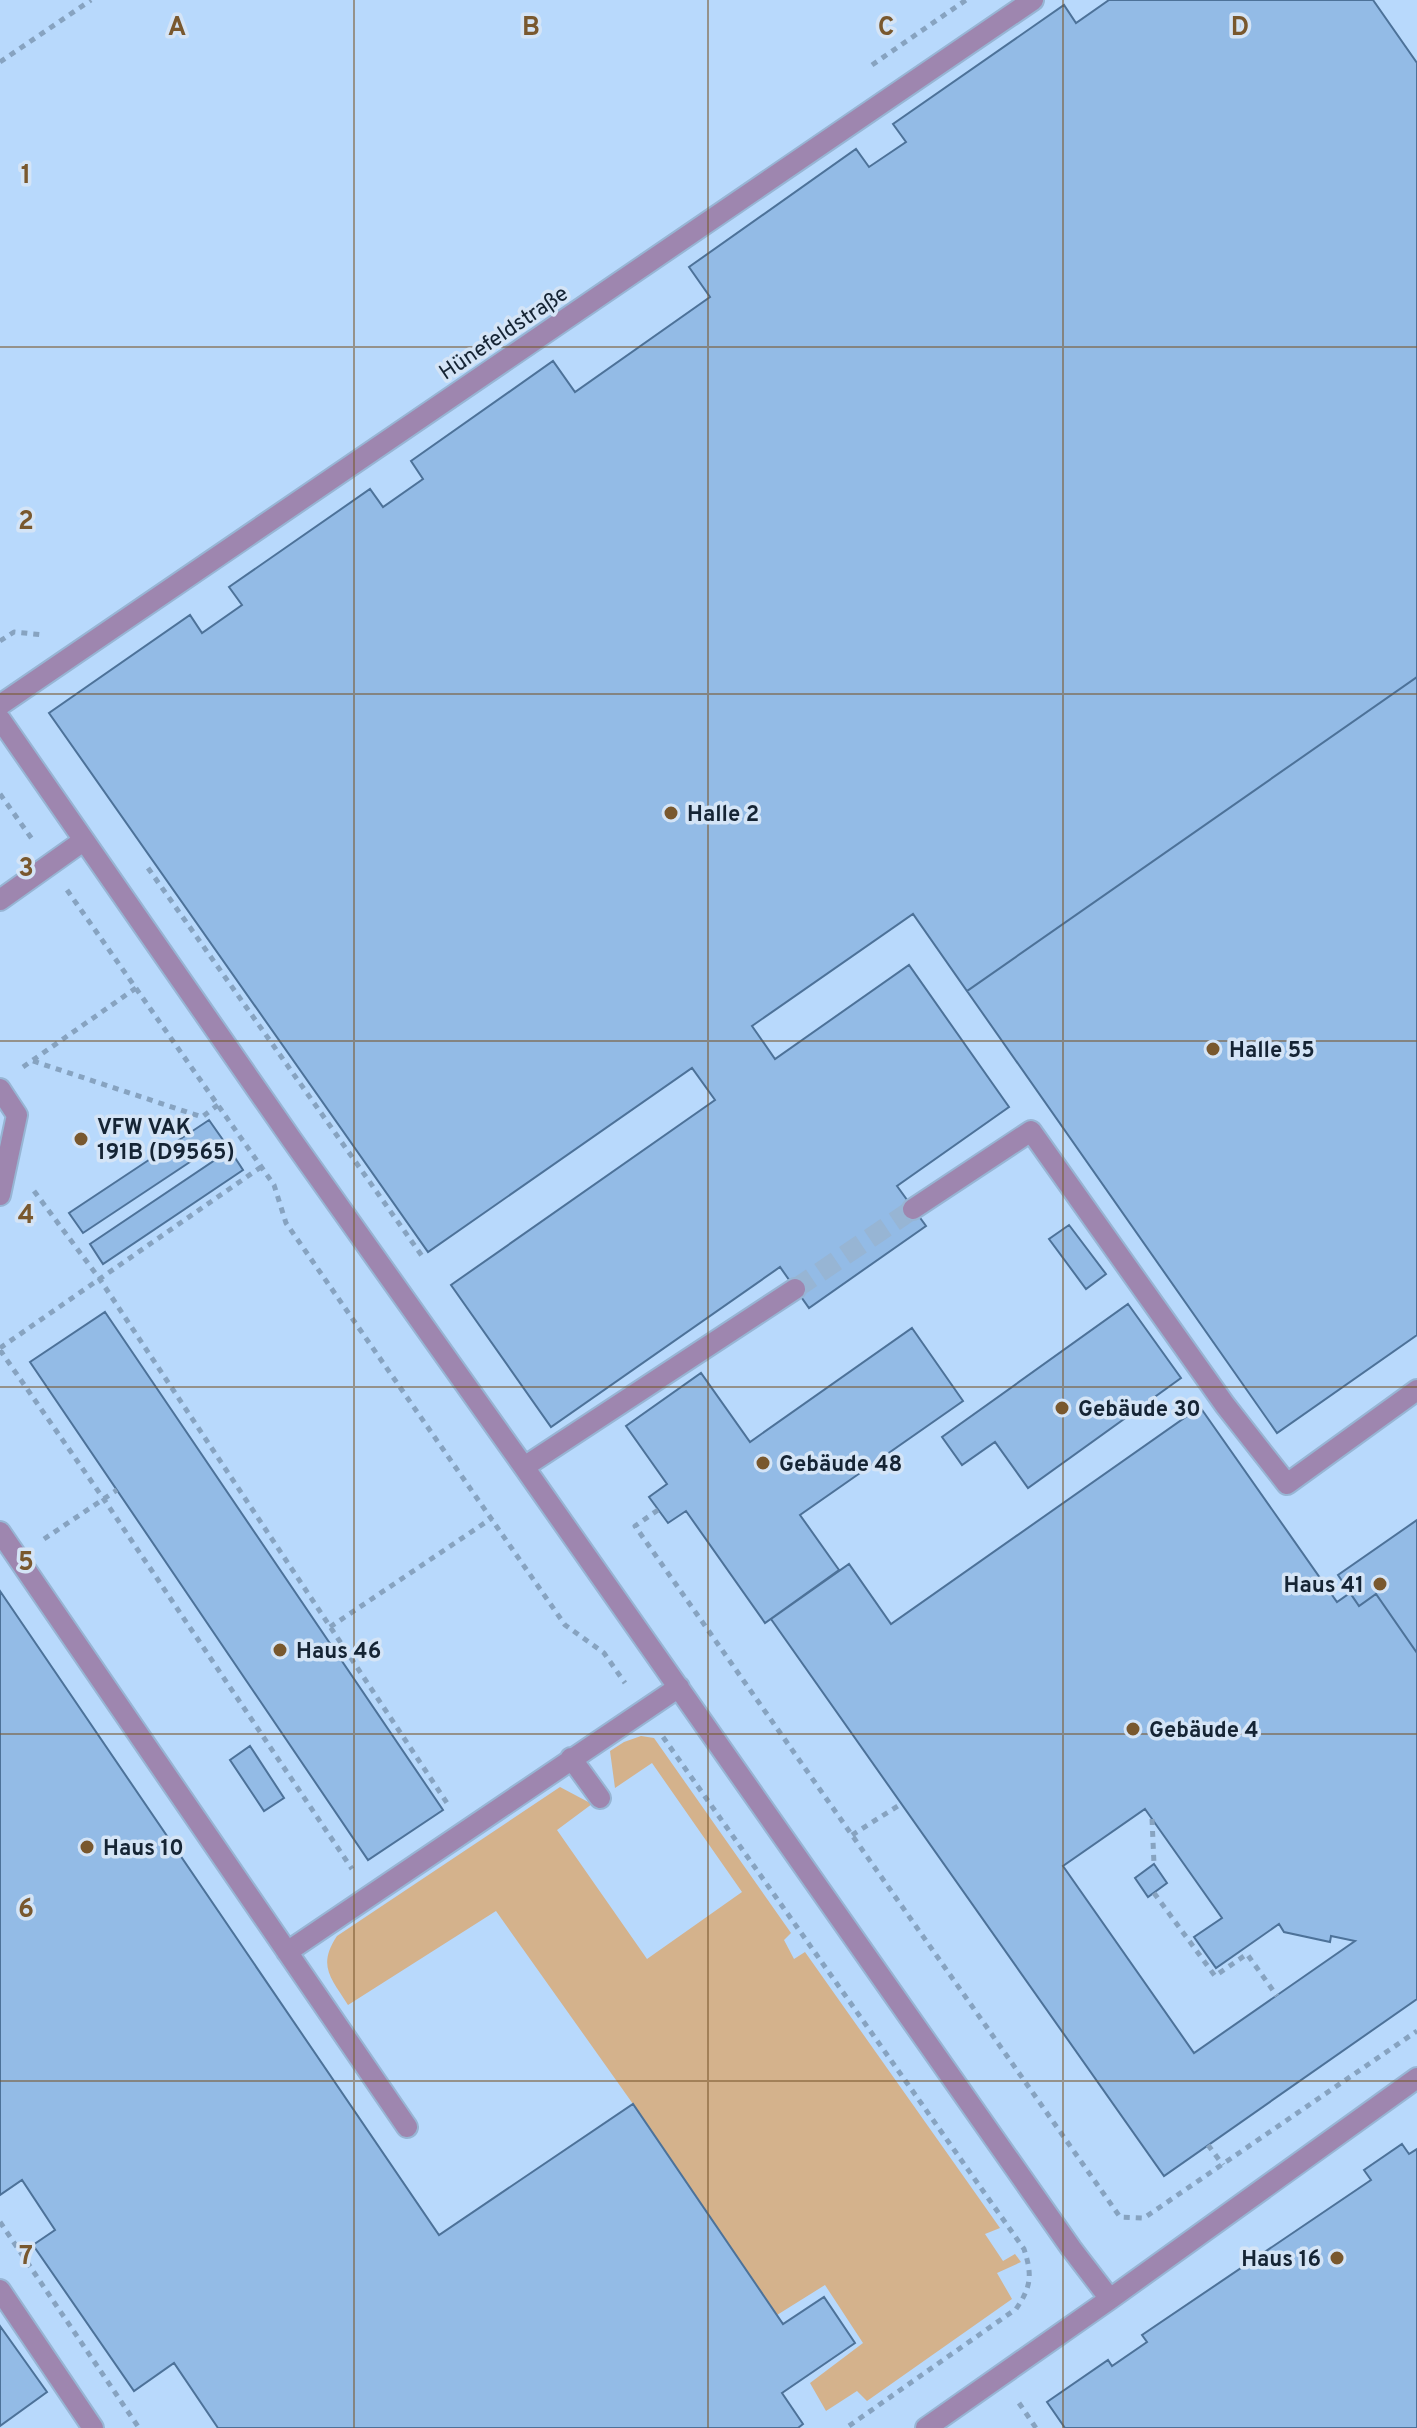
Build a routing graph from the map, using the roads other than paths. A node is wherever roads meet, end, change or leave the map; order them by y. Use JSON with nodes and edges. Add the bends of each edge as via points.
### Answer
{"nodes":[{"id":1,"x":1033,"y":0,"type":"edge"},
{"id":2,"x":0,"y":705,"type":"edge"},
{"id":3,"x":0,"y":719,"type":"edge"},
{"id":4,"x":83,"y":841,"type":"junction"},
{"id":5,"x":0,"y":900,"type":"edge"},
{"id":6,"x":0,"y":1089,"type":"edge"},
{"id":7,"x":0,"y":1195,"type":"edge"},
{"id":8,"x":913,"y":1209,"type":"tunnel mouth"},
{"id":9,"x":795,"y":1289,"type":"tunnel mouth"},
{"id":10,"x":1417,"y":1390,"type":"edge"},
{"id":11,"x":524,"y":1467,"type":"junction"},
{"id":12,"x":0,"y":1532,"type":"edge"},
{"id":13,"x":679,"y":1687,"type":"junction"},
{"id":14,"x":571,"y":1758,"type":"junction"},
{"id":15,"x":600,"y":1798,"type":"dead end"},
{"id":16,"x":287,"y":1952,"type":"junction"},
{"id":17,"x":1417,"y":2078,"type":"edge"},
{"id":18,"x":407,"y":2127,"type":"dead end"},
{"id":19,"x":0,"y":2290,"type":"edge"},
{"id":20,"x":1110,"y":2299,"type":"junction"},
{"id":21,"x":93,"y":2428,"type":"edge"},
{"id":22,"x":926,"y":2428,"type":"edge"}],
"edges":[{"from":1,"to":2,"type":"lane","name":"Hünefeldstraße"},
{"from":3,"to":4,"type":"lane"},
{"from":4,"to":5,"type":"lane"},
{"from":4,"to":11,"type":"lane"},
{"from":6,"to":7,"type":"lane","via":[[17,1115]]},
{"from":8,"to":10,"type":"lane","via":[[1031,1131],[1287,1484]]},
{"from":9,"to":11,"type":"lane"},
{"from":11,"to":13,"type":"lane"},
{"from":12,"to":16,"type":"lane"},
{"from":13,"to":14,"type":"lane"},
{"from":13,"to":20,"type":"lane"},
{"from":14,"to":15,"type":"lane"},
{"from":14,"to":16,"type":"lane"},
{"from":16,"to":18,"type":"lane"},
{"from":17,"to":20,"type":"lane"},
{"from":19,"to":21,"type":"lane"},
{"from":20,"to":22,"type":"lane"}]}
